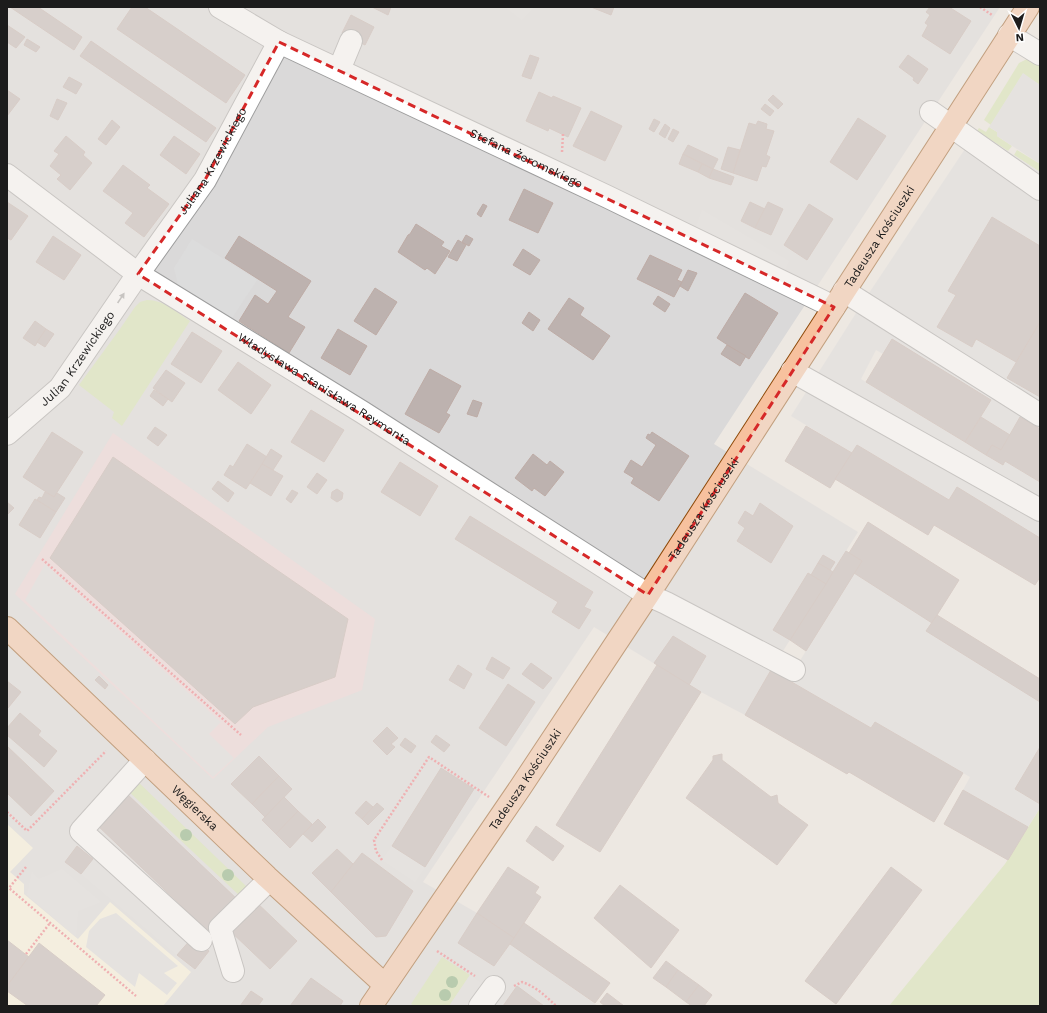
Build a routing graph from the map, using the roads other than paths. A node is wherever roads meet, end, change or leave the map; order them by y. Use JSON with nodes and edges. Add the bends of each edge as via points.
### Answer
{"nodes":[{"id":1,"x":220,"y":7,"type":"edge"},
{"id":2,"x":1028,"y":7,"type":"edge"},
{"id":3,"x":1040,"y":16,"type":"edge"},
{"id":4,"x":1009,"y":35,"type":"junction"},
{"id":5,"x":351,"y":41,"type":"dead end"},
{"id":6,"x":279,"y":42,"type":"junction"},
{"id":7,"x":1040,"y":54,"type":"edge"},
{"id":8,"x":339,"y":70,"type":"junction"},
{"id":9,"x":931,"y":112,"type":"dead end"},
{"id":10,"x":951,"y":126,"type":"junction"},
{"id":11,"x":7,"y":175,"type":"edge"},
{"id":12,"x":1040,"y":189,"type":"edge"},
{"id":13,"x":138,"y":274,"type":"junction"},
{"id":14,"x":839,"y":299,"type":"junction"},
{"id":15,"x":792,"y":371,"type":"junction"},
{"id":16,"x":1040,"y":415,"type":"edge"},
{"id":17,"x":7,"y":434,"type":"edge"},
{"id":18,"x":1040,"y":510,"type":"edge"},
{"id":19,"x":648,"y":595,"type":"junction"},
{"id":20,"x":7,"y":628,"type":"edge"},
{"id":21,"x":794,"y":670,"type":"dead end"},
{"id":22,"x":145,"y":760,"type":"junction"},
{"id":23,"x":269,"y":880,"type":"junction"},
{"id":24,"x":201,"y":940,"type":"dead end"},
{"id":25,"x":233,"y":971,"type":"dead end"},
{"id":26,"x":385,"y":985,"type":"junction"},
{"id":27,"x":494,"y":987,"type":"dead end"},
{"id":28,"x":371,"y":1006,"type":"edge"},
{"id":29,"x":480,"y":1006,"type":"edge"}],
"edges":[{"from":1,"to":6,"type":"street","name":"Stefana Żeromskiego"},
{"from":2,"to":3,"type":"street"},
{"from":2,"to":4,"type":"main road","name":"Tadeusza Kościuszki"},
{"from":4,"to":7,"type":"street"},
{"from":4,"to":10,"type":"main road","name":"Tadeusza Kościuszki"},
{"from":5,"to":8,"type":"street"},
{"from":6,"to":8,"type":"street","name":"Stefana Żeromskiego"},
{"from":6,"to":13,"type":"street","name":"Juliana Krzewickiego","via":[[205,180]]},
{"from":8,"to":14,"type":"street","name":"Stefana Żeromskiego","via":[[608,196]]},
{"from":9,"to":10,"type":"street"},
{"from":10,"to":12,"type":"street"},
{"from":10,"to":14,"type":"main road","name":"Tadeusza Kościuszki"},
{"from":11,"to":13,"type":"street","name":"Władysława Stanisława Reymonta"},
{"from":17,"to":13,"type":"street","name":"Julian Krzewickiego","one_way":true,"via":[[60,388]]},
{"from":13,"to":19,"type":"street","name":"Władysława Stanisława Reymonta","via":[[362,412]]},
{"from":14,"to":15,"type":"main road","name":"Tadeusza Kościuszki"},
{"from":14,"to":16,"type":"street","name":"Stefana Żeromskiego"},
{"from":15,"to":18,"type":"street"},
{"from":15,"to":19,"type":"main road","name":"Tadeusza Kościuszki"},
{"from":19,"to":21,"type":"street","name":"Władysława Stanisława Reymonta"},
{"from":19,"to":26,"type":"main road","name":"Tadeusza Kościuszki"},
{"from":20,"to":22,"type":"main road","name":"Węgierska"},
{"from":22,"to":23,"type":"main road","name":"Węgierska"},
{"from":22,"to":24,"type":"street","via":[[81,831]]},
{"from":23,"to":25,"type":"street","via":[[220,928]]},
{"from":23,"to":26,"type":"main road","name":"Węgierska"},
{"from":26,"to":28,"type":"main road","name":"Tadeusza Kościuszki"},
{"from":27,"to":29,"type":"street"}]}
